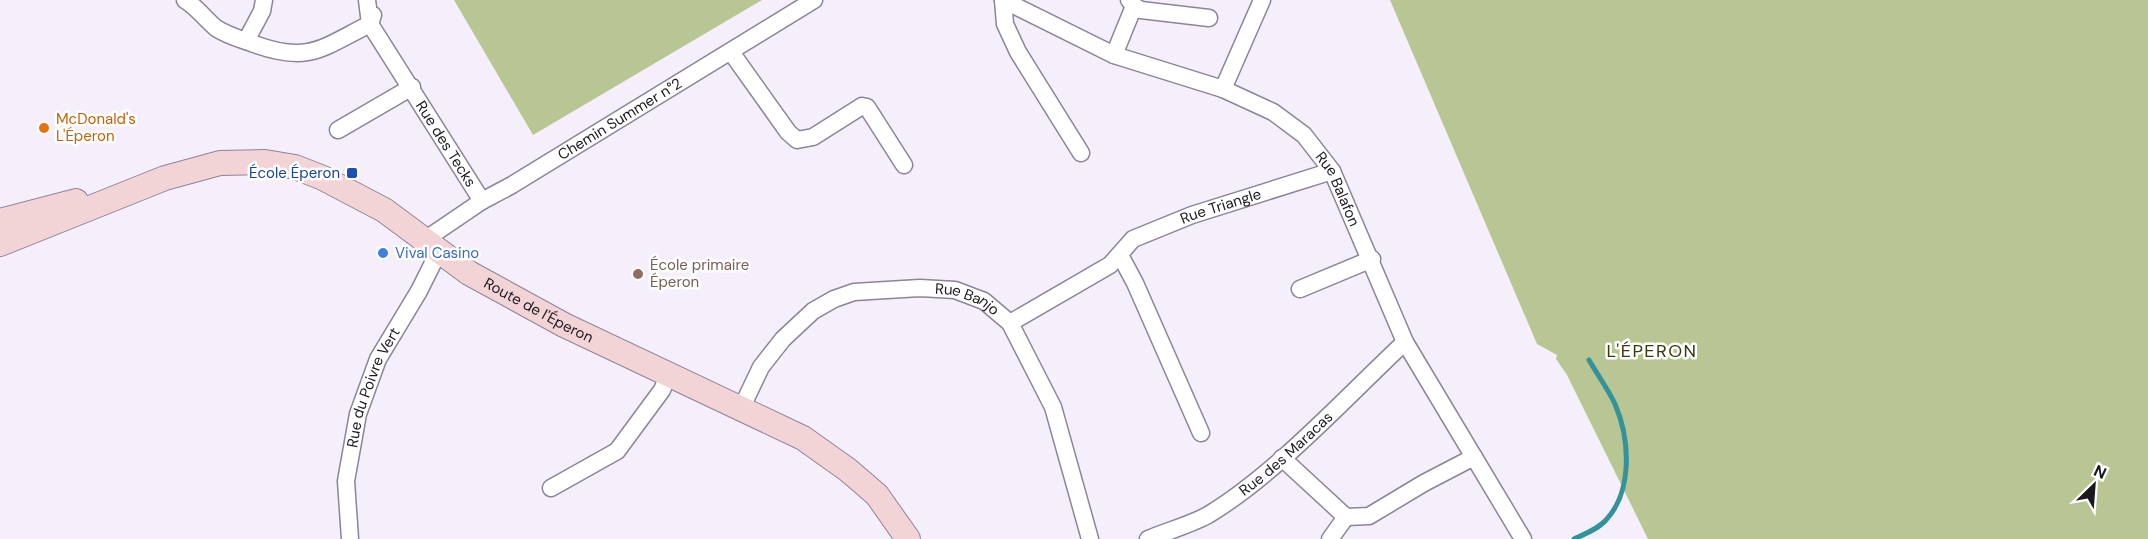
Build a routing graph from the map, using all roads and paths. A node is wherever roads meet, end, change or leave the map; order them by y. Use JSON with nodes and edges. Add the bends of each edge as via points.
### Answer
{"nodes":[{"id":1,"x":185,"y":0,"type":"edge"},
{"id":2,"x":264,"y":0,"type":"edge"},
{"id":3,"x":367,"y":0,"type":"edge"},
{"id":4,"x":378,"y":0,"type":"edge"},
{"id":5,"x":814,"y":0,"type":"edge"},
{"id":6,"x":1003,"y":0,"type":"edge"},
{"id":7,"x":1262,"y":0,"type":"edge"},
{"id":8,"x":1131,"y":3,"type":"edge"},
{"id":9,"x":1209,"y":18,"type":"dead end"},
{"id":10,"x":370,"y":24,"type":"junction"},
{"id":11,"x":246,"y":41,"type":"junction"},
{"id":12,"x":732,"y":52,"type":"junction"},
{"id":13,"x":1113,"y":55,"type":"junction"},
{"id":14,"x":412,"y":87,"type":"junction"},
{"id":15,"x":1223,"y":89,"type":"junction"},
{"id":16,"x":338,"y":130,"type":"dead end"},
{"id":17,"x":1081,"y":153,"type":"dead end"},
{"id":18,"x":904,"y":165,"type":"dead end"},
{"id":19,"x":1332,"y":171,"type":"junction"},
{"id":20,"x":143,"y":188,"type":"junction"},
{"id":21,"x":482,"y":201,"type":"junction"},
{"id":22,"x":0,"y":221,"type":"edge"},
{"id":23,"x":0,"y":244,"type":"edge"},
{"id":24,"x":433,"y":244,"type":"junction"},
{"id":25,"x":1120,"y":255,"type":"junction"},
{"id":26,"x":1372,"y":260,"type":"junction"},
{"id":27,"x":1300,"y":290,"type":"dead end"},
{"id":28,"x":1010,"y":323,"type":"junction"},
{"id":29,"x":1405,"y":342,"type":"junction"},
{"id":30,"x":668,"y":376,"type":"junction"},
{"id":31,"x":741,"y":410,"type":"junction"},
{"id":32,"x":1201,"y":433,"type":"dead end"},
{"id":33,"x":1474,"y":457,"type":"junction"},
{"id":34,"x":1282,"y":458,"type":"junction"},
{"id":35,"x":551,"y":488,"type":"dead end"},
{"id":36,"x":1346,"y":517,"type":"junction"},
{"id":37,"x":350,"y":539,"type":"edge"},
{"id":38,"x":908,"y":539,"type":"edge"},
{"id":39,"x":1090,"y":539,"type":"edge"},
{"id":40,"x":1148,"y":539,"type":"edge"},
{"id":41,"x":1330,"y":539,"type":"edge"},
{"id":42,"x":1523,"y":539,"type":"edge"}],
"edges":[{"from":1,"to":11,"type":"street","via":[[215,27]]},
{"from":2,"to":11,"type":"street"},
{"from":3,"to":10,"type":"street"},
{"from":4,"to":10,"type":"street"},
{"from":5,"to":12,"type":"street","name":"Chemin Summer n°2"},
{"from":6,"to":13,"type":"street","name":"Rue Balafon"},
{"from":6,"to":17,"type":"street","name":"Rue Balafon","via":[[1005,24],[1018,52]]},
{"from":7,"to":15,"type":"street"},
{"from":8,"to":9,"type":"street","via":[[1141,10]]},
{"from":8,"to":13,"type":"street"},
{"from":10,"to":11,"type":"street","via":[[300,55]]},
{"from":10,"to":14,"type":"street","name":"Rue des Tecks"},
{"from":12,"to":18,"type":"street","via":[[788,132],[798,140],[813,137],[862,106],[867,107]]},
{"from":12,"to":21,"type":"street","name":"Chemin Summer n°2"},
{"from":13,"to":15,"type":"street","name":"Rue Balafon"},
{"from":14,"to":16,"type":"street","name":"Rue des Tecks"},
{"from":14,"to":21,"type":"street","name":"Rue des Tecks"},
{"from":15,"to":19,"type":"street","name":"Rue Balafon","via":[[1274,112],[1304,135]]},
{"from":19,"to":25,"type":"street","name":"Rue Triangle","via":[[1192,215],[1133,239]]},
{"from":19,"to":26,"type":"street","name":"Rue Balafon"},
{"from":20,"to":22,"type":"main road","name":"Route de l'Éperon"},
{"from":20,"to":23,"type":"main road","name":"Route de l'Éperon"},
{"from":20,"to":24,"type":"main road","name":"Route de l'Éperon","via":[[220,163],[265,162],[295,167],[384,210]]},
{"from":21,"to":24,"type":"street","name":"Chemin Summer n°2"},
{"from":24,"to":30,"type":"main road","name":"Route de l'Éperon","via":[[469,273],[564,326]]},
{"from":24,"to":37,"type":"street","name":"Rue du Poivre Vert","via":[[419,291],[378,359],[358,414],[346,482]]},
{"from":25,"to":28,"type":"street","name":"Rue Triangle","via":[[1110,265]]},
{"from":25,"to":32,"type":"street"},
{"from":26,"to":27,"type":"street"},
{"from":26,"to":29,"type":"street","name":"Rue Balafon"},
{"from":28,"to":31,"type":"street","name":"Rue Banjo","via":[[984,301],[955,290],[854,292],[813,311],[783,339],[761,367]]},
{"from":28,"to":39,"type":"street","name":"Rue Banjo","via":[[1053,406]]},
{"from":29,"to":33,"type":"street","name":"Rue Balafon"},
{"from":29,"to":34,"type":"street","name":"Rue des Maracas"},
{"from":30,"to":31,"type":"main road","name":"Route de l'Éperon"},
{"from":30,"to":35,"type":"street","via":[[617,451]]},
{"from":31,"to":38,"type":"main road","name":"Route de l'Éperon","via":[[803,438],[848,470],[877,495]]},
{"from":33,"to":36,"type":"street","via":[[1369,516]]},
{"from":33,"to":42,"type":"street","name":"Rue Balafon"},
{"from":34,"to":36,"type":"street"},
{"from":34,"to":40,"type":"street","name":"Rue des Maracas","via":[[1206,516]]},
{"from":36,"to":41,"type":"street"}]}
